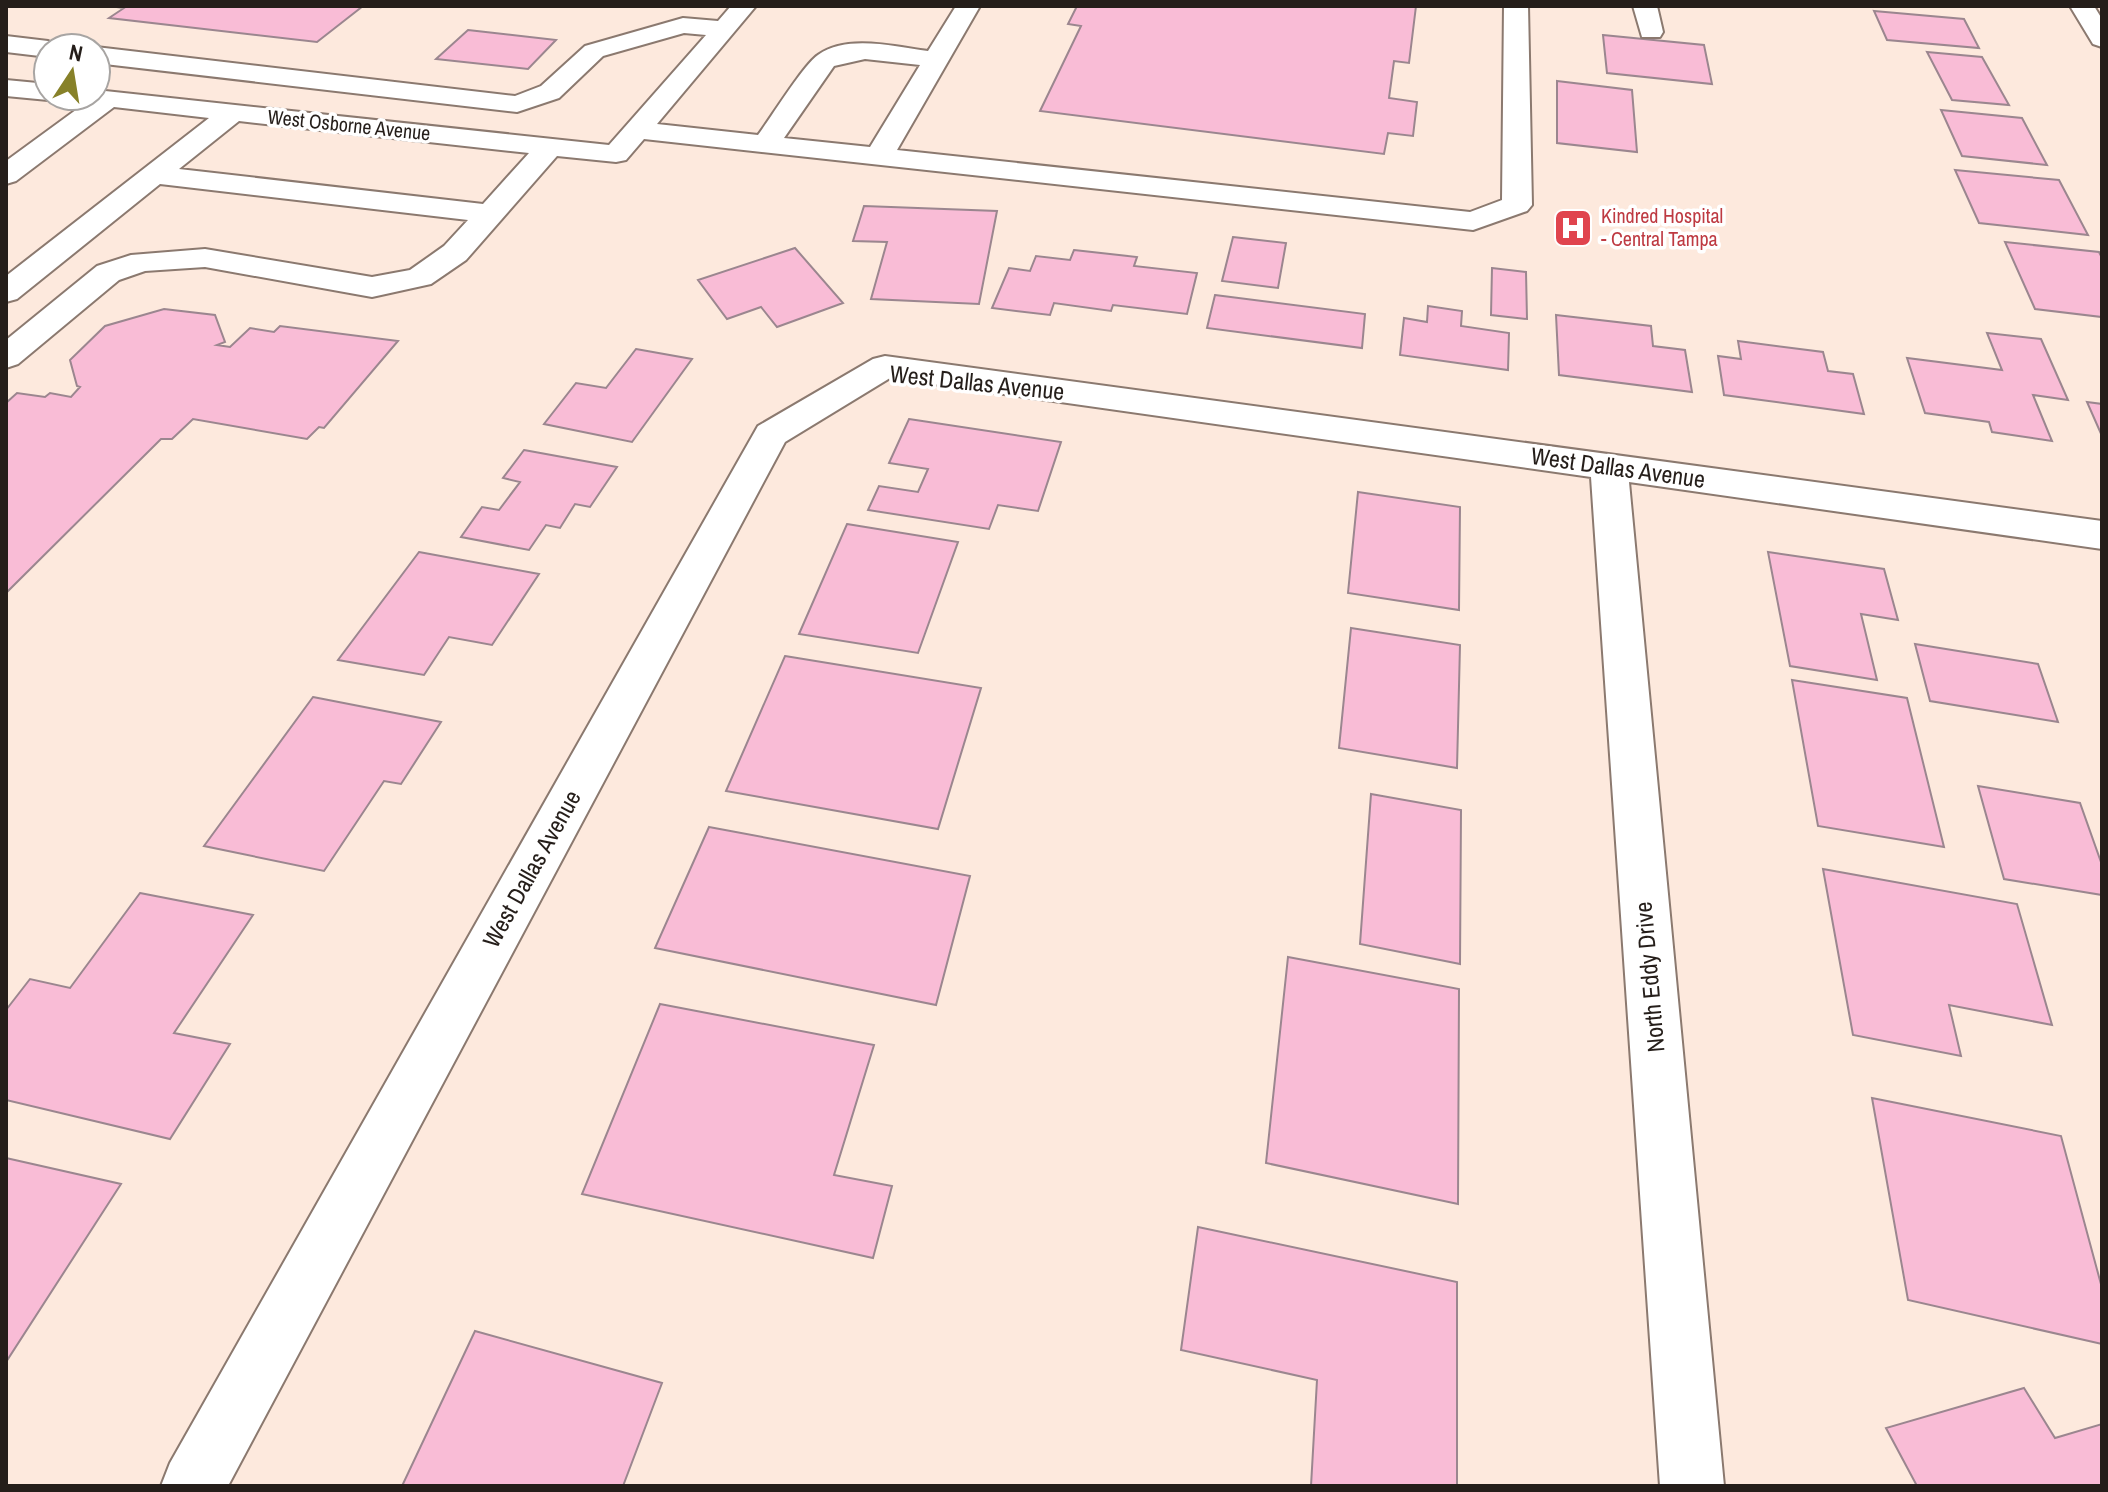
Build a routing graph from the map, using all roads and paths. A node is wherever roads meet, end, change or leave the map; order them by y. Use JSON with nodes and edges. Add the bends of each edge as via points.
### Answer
{"nodes":[{"id":1,"x":744,"y":6,"type":"edge"},
{"id":2,"x":968,"y":6,"type":"edge"},
{"id":3,"x":1516,"y":6,"type":"edge"},
{"id":4,"x":1645,"y":6,"type":"edge"},
{"id":5,"x":2082,"y":6,"type":"edge"},
{"id":6,"x":725,"y":29,"type":"junction"},
{"id":7,"x":1651,"y":32,"type":"dead end"},
{"id":8,"x":2102,"y":39,"type":"edge"},
{"id":9,"x":6,"y":44,"type":"edge"},
{"id":10,"x":32,"y":47,"type":"edge"},
{"id":11,"x":112,"y":57,"type":"edge"},
{"id":12,"x":936,"y":60,"type":"junction"},
{"id":13,"x":6,"y":88,"type":"edge"},
{"id":14,"x":32,"y":90,"type":"edge"},
{"id":15,"x":112,"y":99,"type":"edge"},
{"id":16,"x":78,"y":112,"type":"edge"},
{"id":17,"x":234,"y":112,"type":"junction"},
{"id":18,"x":636,"y":130,"type":"junction"},
{"id":19,"x":765,"y":144,"type":"junction"},
{"id":20,"x":550,"y":147,"type":"junction"},
{"id":21,"x":879,"y":156,"type":"junction"},
{"id":22,"x":6,"y":175,"type":"edge"},
{"id":23,"x":154,"y":175,"type":"junction"},
{"id":24,"x":490,"y":214,"type":"junction"},
{"id":25,"x":6,"y":292,"type":"edge"},
{"id":26,"x":6,"y":357,"type":"edge"},
{"id":27,"x":1609,"y":467,"type":"junction"},
{"id":28,"x":2102,"y":535,"type":"edge"},
{"id":29,"x":193,"y":1486,"type":"edge"},
{"id":30,"x":1692,"y":1486,"type":"edge"}],
"edges":[{"from":1,"to":6,"type":"street"},
{"from":2,"to":12,"type":"street"},
{"from":3,"to":21,"type":"street","via":[[1517,205],[1473,221]]},
{"from":4,"to":7,"type":"street"},
{"from":5,"to":8,"type":"street"},
{"from":6,"to":11,"type":"street","via":[[683,25],[594,51],[550,92],[517,104]]},
{"from":6,"to":18,"type":"street"},
{"from":9,"to":10,"type":"street"},
{"from":12,"to":19,"type":"street","via":[[837,54],[825,61]]},
{"from":12,"to":21,"type":"street"},
{"from":13,"to":14,"type":"street"},
{"from":15,"to":17,"type":"street","name":"West Osborne Avenue"},
{"from":16,"to":22,"type":"street"},
{"from":17,"to":20,"type":"street","name":"West Osborne Avenue"},
{"from":17,"to":23,"type":"street"},
{"from":18,"to":19,"type":"street"},
{"from":18,"to":20,"type":"street","name":"West Osborne Avenue","via":[[616,154]]},
{"from":19,"to":21,"type":"street"},
{"from":20,"to":24,"type":"street"},
{"from":23,"to":24,"type":"street"},
{"from":23,"to":25,"type":"street"},
{"from":24,"to":26,"type":"street","via":[[455,253],[420,277],[372,287],[205,258],[142,262],[108,273]]},
{"from":27,"to":28,"type":"street","name":"West Dallas Avenue"},
{"from":27,"to":29,"type":"street","name":"West Dallas Avenue","via":[[885,367],[771,434]]},
{"from":27,"to":30,"type":"street","name":"North Eddy Drive"}]}
